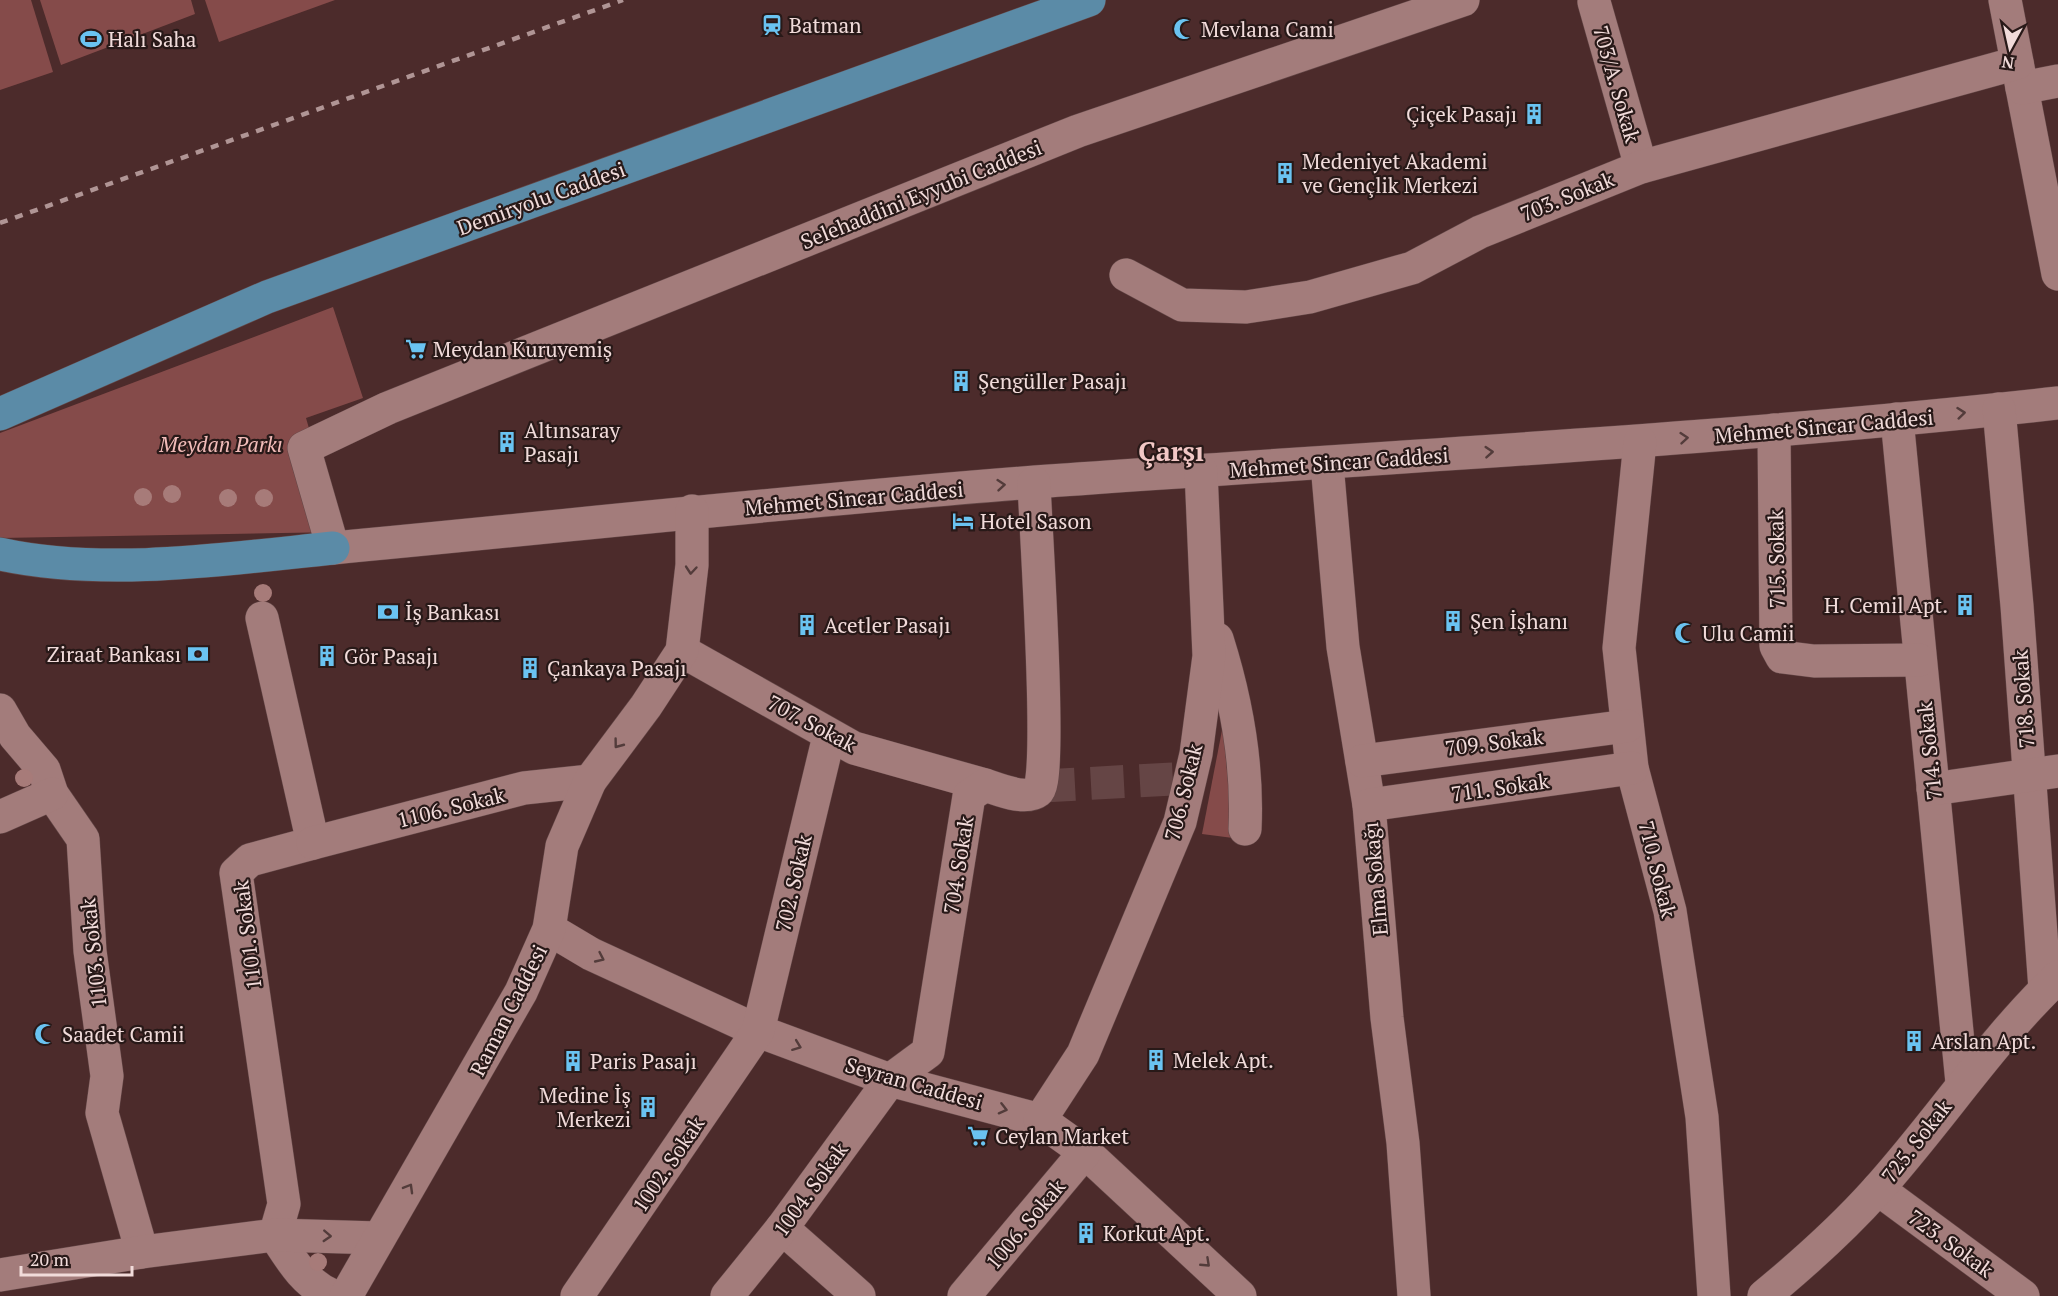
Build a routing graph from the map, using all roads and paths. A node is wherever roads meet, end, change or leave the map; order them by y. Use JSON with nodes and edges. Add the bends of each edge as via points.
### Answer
{"nodes":[{"id":1,"x":1089,"y":0,"type":"edge"},
{"id":2,"x":1463,"y":0,"type":"edge"},
{"id":3,"x":2005,"y":0,"type":"edge"},
{"id":4,"x":1594,"y":2,"type":"dead end"},
{"id":5,"x":2020,"y":75,"type":"junction"},
{"id":6,"x":2058,"y":81,"type":"edge"},
{"id":7,"x":1641,"y":166,"type":"junction"},
{"id":8,"x":2058,"y":274,"type":"edge"},
{"id":9,"x":1126,"y":275,"type":"dead end"},
{"id":10,"x":2058,"y":403,"type":"edge"},
{"id":11,"x":1999,"y":410,"type":"junction"},
{"id":12,"x":0,"y":414,"type":"edge"},
{"id":13,"x":1897,"y":419,"type":"junction"},
{"id":14,"x":1773,"y":430,"type":"junction"},
{"id":15,"x":1640,"y":442,"type":"junction"},
{"id":16,"x":1327,"y":464,"type":"junction"},
{"id":17,"x":1201,"y":471,"type":"junction"},
{"id":18,"x":1034,"y":483,"type":"junction"},
{"id":19,"x":692,"y":511,"type":"junction"},
{"id":20,"x":333,"y":548,"type":"junction"},
{"id":21,"x":0,"y":554,"type":"edge"},
{"id":22,"x":1207,"y":609,"type":"junction"},
{"id":23,"x":262,"y":618,"type":"dead end"},
{"id":24,"x":682,"y":651,"type":"junction"},
{"id":25,"x":1919,"y":660,"type":"junction"},
{"id":26,"x":0,"y":710,"type":"edge"},
{"id":27,"x":1627,"y":726,"type":"junction"},
{"id":28,"x":829,"y":736,"type":"junction"},
{"id":29,"x":1362,"y":761,"type":"junction"},
{"id":30,"x":1632,"y":768,"type":"junction"},
{"id":31,"x":2043,"y":773,"type":"edge"},
{"id":32,"x":590,"y":781,"type":"junction"},
{"id":33,"x":985,"y":785,"type":"junction"},
{"id":34,"x":1933,"y":789,"type":"junction"},
{"id":35,"x":52,"y":794,"type":"junction"},
{"id":36,"x":1369,"y":805,"type":"junction"},
{"id":37,"x":0,"y":818,"type":"edge"},
{"id":38,"x":1245,"y":829,"type":"dead end"},
{"id":39,"x":313,"y":843,"type":"junction"},
{"id":40,"x":549,"y":929,"type":"junction"},
{"id":41,"x":2051,"y":983,"type":"edge"},
{"id":42,"x":758,"y":1031,"type":"junction"},
{"id":43,"x":890,"y":1080,"type":"junction"},
{"id":44,"x":1962,"y":1083,"type":"junction"},
{"id":45,"x":1040,"y":1120,"type":"junction"},
{"id":46,"x":1085,"y":1152,"type":"junction"},
{"id":47,"x":1878,"y":1189,"type":"junction"},
{"id":48,"x":782,"y":1228,"type":"junction"},
{"id":49,"x":275,"y":1235,"type":"junction"},
{"id":50,"x":379,"y":1239,"type":"junction"},
{"id":51,"x":142,"y":1252,"type":"junction"},
{"id":52,"x":0,"y":1275,"type":"edge"},
{"id":53,"x":1232,"y":1293,"type":"edge"},
{"id":54,"x":333,"y":1296,"type":"edge"},
{"id":55,"x":346,"y":1296,"type":"edge"},
{"id":56,"x":578,"y":1296,"type":"edge"},
{"id":57,"x":727,"y":1296,"type":"edge"},
{"id":58,"x":859,"y":1296,"type":"edge"},
{"id":59,"x":964,"y":1296,"type":"edge"},
{"id":60,"x":1414,"y":1296,"type":"edge"},
{"id":61,"x":1714,"y":1296,"type":"edge"},
{"id":62,"x":1764,"y":1296,"type":"edge"},
{"id":63,"x":2023,"y":1296,"type":"edge"}],
"edges":[{"from":1,"to":12,"type":"main road","name":"Demiryolu Caddesi","via":[[267,297]]},
{"from":2,"to":20,"type":"street","name":"Selehaddini Eyyubi Caddesi","via":[[1078,131],[388,408],[304,448]]},
{"from":3,"to":5,"type":"street"},
{"from":4,"to":7,"type":"street","name":"703/A. Sokak"},
{"from":5,"to":6,"type":"street","name":"703. Sokak"},
{"from":5,"to":7,"type":"street","name":"703. Sokak"},
{"from":5,"to":8,"type":"street"},
{"from":7,"to":9,"type":"street","name":"703. Sokak","via":[[1480,232],[1412,268],[1310,297],[1246,307],[1182,305]]},
{"from":10,"to":11,"type":"street","name":"Mehmet Sincar Caddesi"},
{"from":13,"to":11,"type":"street","name":"Mehmet Sincar Caddesi","one_way":true},
{"from":11,"to":31,"type":"street","name":"718. Sokak","via":[[2017,606]]},
{"from":13,"to":14,"type":"street","name":"Mehmet Sincar Caddesi"},
{"from":13,"to":25,"type":"street","name":"714. Sokak"},
{"from":15,"to":14,"type":"street","name":"Mehmet Sincar Caddesi","one_way":true},
{"from":14,"to":25,"type":"street","name":"715. Sokak","via":[[1776,646],[1782,657],[1814,661]]},
{"from":16,"to":15,"type":"street","name":"Mehmet Sincar Caddesi","one_way":true},
{"from":15,"to":27,"type":"street","name":"710. Sokak","via":[[1619,648]]},
{"from":16,"to":17,"type":"street","name":"Mehmet Sincar Caddesi"},
{"from":16,"to":29,"type":"street","name":"Elma Sokağı","via":[[1343,647]]},
{"from":17,"to":18,"type":"street","name":"Mehmet Sincar Caddesi"},
{"from":17,"to":22,"type":"street","name":"706. Sokak"},
{"from":19,"to":18,"type":"street","name":"Mehmet Sincar Caddesi","one_way":true},
{"from":18,"to":33,"type":"street","via":[[1042,668],[1042,786],[1028,794]]},
{"from":19,"to":20,"type":"street","name":"Mehmet Sincar Caddesi","via":[[597,524]]},
{"from":19,"to":24,"type":"street","name":"Raman Caddesi","one_way":true,"via":[[692,565]]},
{"from":20,"to":21,"type":"main road","via":[[191,564],[75,563]]},
{"from":22,"to":38,"type":"street","via":[[1238,724]]},
{"from":22,"to":45,"type":"street","name":"706. Sokak","via":[[1209,656],[1196,754],[1180,822],[1083,1054]]},
{"from":23,"to":39,"type":"street"},
{"from":24,"to":28,"type":"street","name":"707. Sokak"},
{"from":24,"to":32,"type":"street","name":"Raman Caddesi","one_way":true},
{"from":25,"to":34,"type":"street","name":"714. Sokak"},
{"from":26,"to":35,"type":"street","name":"1103. Sokak","via":[[15,736],[44,770]]},
{"from":27,"to":29,"type":"street","name":"709. Sokak"},
{"from":27,"to":30,"type":"street","name":"710. Sokak"},
{"from":28,"to":33,"type":"street","name":"707. Sokak","via":[[854,748]]},
{"from":28,"to":42,"type":"street","name":"702. Sokak"},
{"from":29,"to":36,"type":"street","name":"Elma Sokağı"},
{"from":30,"to":36,"type":"street","name":"711. Sokak"},
{"from":30,"to":61,"type":"street","name":"710. Sokak","via":[[1671,912],[1702,1116]]},
{"from":31,"to":34,"type":"street"},
{"from":31,"to":41,"type":"street","name":"718. Sokak"},
{"from":32,"to":39,"type":"street","name":"1106. Sokak","via":[[524,788]]},
{"from":32,"to":40,"type":"street","name":"Raman Caddesi","via":[[562,846]]},
{"from":33,"to":43,"type":"street","name":"704. Sokak","via":[[969,796],[928,1052]]},
{"from":34,"to":44,"type":"street","name":"714. Sokak"},
{"from":35,"to":37,"type":"street"},
{"from":35,"to":51,"type":"street","name":"1103. Sokak","via":[[83,839],[90,951],[107,1076],[102,1113]]},
{"from":36,"to":60,"type":"street","name":"Elma Sokağı","via":[[1387,1018],[1403,1143]]},
{"from":39,"to":49,"type":"street","name":"1101. Sokak","via":[[250,860],[236,873],[284,1204]]},
{"from":40,"to":42,"type":"street","name":"Seyran Caddesi","one_way":true,"via":[[591,954]]},
{"from":50,"to":40,"type":"street","name":"Raman Caddesi","one_way":true,"via":[[491,1047]]},
{"from":41,"to":44,"type":"street","name":"725. Sokak"},
{"from":42,"to":43,"type":"street","name":"Seyran Caddesi","one_way":true},
{"from":42,"to":56,"type":"street","name":"1002. Sokak"},
{"from":43,"to":45,"type":"street","name":"Seyran Caddesi","one_way":true},
{"from":43,"to":48,"type":"street","name":"1004. Sokak"},
{"from":44,"to":47,"type":"street","name":"725. Sokak"},
{"from":45,"to":46,"type":"street","name":"Seyran Caddesi"},
{"from":46,"to":53,"type":"street","name":"Seyran Caddesi","one_way":true},
{"from":46,"to":59,"type":"street","name":"1006. Sokak"},
{"from":47,"to":62,"type":"street","name":"725. Sokak","via":[[1804,1264]]},
{"from":47,"to":63,"type":"street","name":"723. Sokak"},
{"from":48,"to":57,"type":"street","name":"1004. Sokak"},
{"from":48,"to":58,"type":"street"},
{"from":49,"to":50,"type":"street","one_way":true},
{"from":49,"to":51,"type":"street"},
{"from":49,"to":54,"type":"street","via":[[302,1274]]},
{"from":50,"to":55,"type":"street","name":"Raman Caddesi"},
{"from":51,"to":52,"type":"street"}]}
